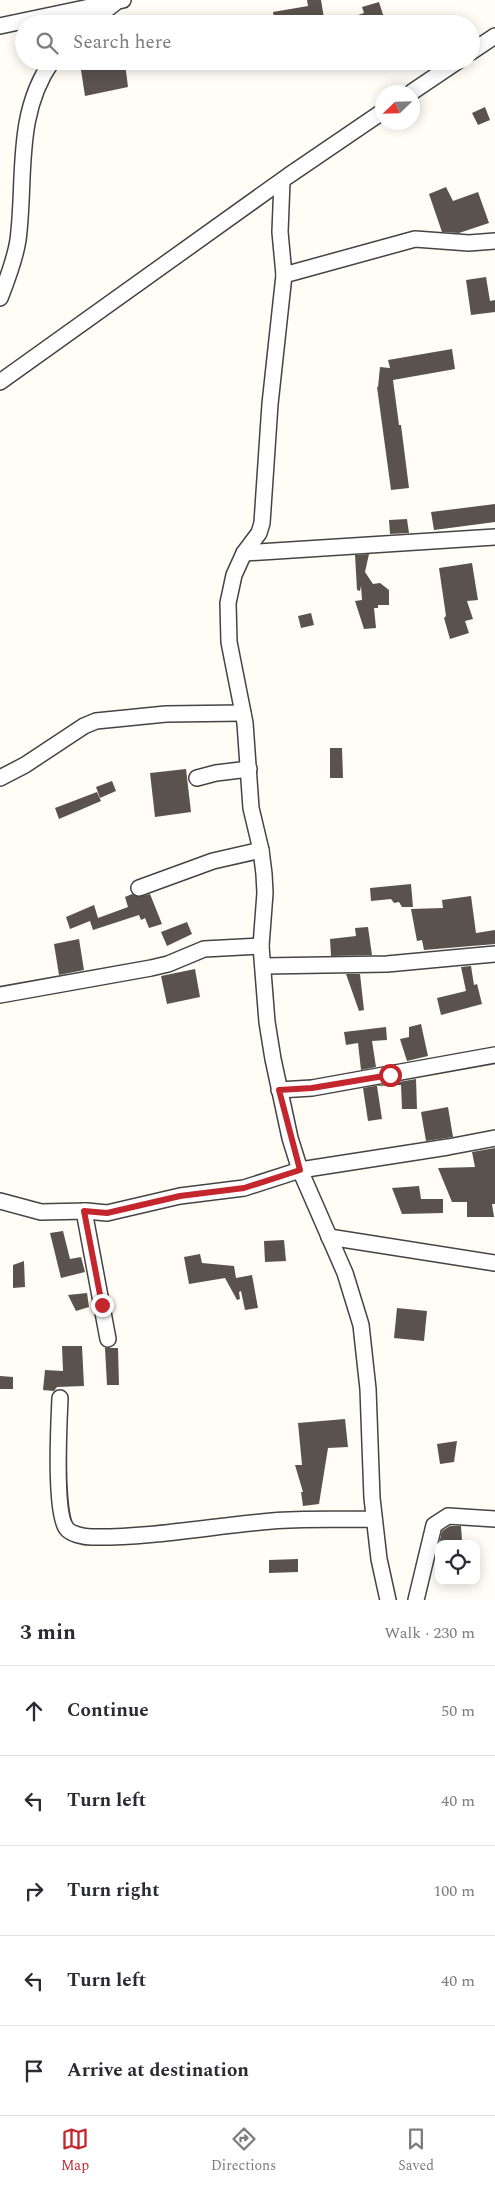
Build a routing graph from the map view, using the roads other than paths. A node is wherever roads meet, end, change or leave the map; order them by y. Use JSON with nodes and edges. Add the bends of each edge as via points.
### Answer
{"nodes":[{"id":1,"x":121,"y":0,"type":"edge"},
{"id":2,"x":51,"y":15,"type":"edge"},
{"id":3,"x":100,"y":15,"type":"edge"},
{"id":4,"x":15,"y":23,"type":"edge"},
{"id":5,"x":0,"y":26,"type":"edge"},
{"id":6,"x":495,"y":36,"type":"edge"},
{"id":7,"x":480,"y":46,"type":"edge"},
{"id":8,"x":47,"y":70,"type":"edge"},
{"id":9,"x":445,"y":70,"type":"edge"},
{"id":10,"x":420,"y":87,"type":"edge"},
{"id":11,"x":375,"y":117,"type":"edge"},
{"id":12,"x":282,"y":181,"type":"junction"},
{"id":13,"x":495,"y":241,"type":"edge"},
{"id":14,"x":284,"y":275,"type":"junction"},
{"id":15,"x":0,"y":298,"type":"edge"},
{"id":16,"x":0,"y":382,"type":"edge"},
{"id":17,"x":495,"y":537,"type":"edge"},
{"id":18,"x":244,"y":553,"type":"junction"},
{"id":19,"x":243,"y":712,"type":"junction"},
{"id":20,"x":249,"y":769,"type":"junction"},
{"id":21,"x":0,"y":778,"type":"edge"},
{"id":22,"x":197,"y":778,"type":"dead end"},
{"id":23,"x":261,"y":850,"type":"junction"},
{"id":24,"x":139,"y":888,"type":"dead end"},
{"id":25,"x":261,"y":946,"type":"junction"},
{"id":26,"x":495,"y":954,"type":"edge"},
{"id":27,"x":263,"y":966,"type":"junction"},
{"id":28,"x":0,"y":994,"type":"edge"},
{"id":29,"x":495,"y":1055,"type":"edge"},
{"id":30,"x":279,"y":1090,"type":"junction"},
{"id":31,"x":495,"y":1138,"type":"edge"},
{"id":32,"x":300,"y":1170,"type":"junction"},
{"id":33,"x":0,"y":1201,"type":"edge"},
{"id":34,"x":84,"y":1211,"type":"junction"},
{"id":35,"x":329,"y":1237,"type":"junction"},
{"id":36,"x":495,"y":1263,"type":"edge"},
{"id":37,"x":108,"y":1339,"type":"dead end"},
{"id":38,"x":60,"y":1398,"type":"dead end"},
{"id":39,"x":374,"y":1519,"type":"junction"},
{"id":40,"x":495,"y":1519,"type":"edge"},
{"id":41,"x":388,"y":1599,"type":"edge"},
{"id":42,"x":416,"y":1600,"type":"edge"}],
"edges":[{"from":1,"to":2,"type":"street"},
{"from":1,"to":3,"type":"street"},
{"from":4,"to":5,"type":"street"},
{"from":6,"to":7,"type":"street"},
{"from":8,"to":15,"type":"street","via":[[29,114],[22,154],[18,240]]},
{"from":9,"to":10,"type":"street"},
{"from":11,"to":12,"type":"street"},
{"from":12,"to":14,"type":"street","via":[[280,232]]},
{"from":12,"to":16,"type":"street"},
{"from":13,"to":14,"type":"street","via":[[469,243],[415,239]]},
{"from":14,"to":18,"type":"street","via":[[270,404],[262,523],[259,533]]},
{"from":17,"to":18,"type":"street"},
{"from":18,"to":19,"type":"street","via":[[234,575],[228,604],[229,642]]},
{"from":19,"to":20,"type":"street"},
{"from":19,"to":21,"type":"street","via":[[166,714],[96,721]]},
{"from":20,"to":22,"type":"street"},
{"from":20,"to":23,"type":"street","via":[[251,808]]},
{"from":23,"to":24,"type":"street","via":[[214,861]]},
{"from":23,"to":25,"type":"street","via":[[265,893]]},
{"from":25,"to":27,"type":"street"},
{"from":25,"to":28,"type":"street","via":[[204,949],[151,968]]},
{"from":26,"to":27,"type":"street","via":[[387,964]]},
{"from":27,"to":30,"type":"street","via":[[267,1022]]},
{"from":29,"to":30,"type":"street","via":[[380,1077]]},
{"from":30,"to":32,"type":"street"},
{"from":31,"to":32,"type":"street"},
{"from":32,"to":34,"type":"street","via":[[244,1188],[180,1196],[107,1213]]},
{"from":32,"to":35,"type":"street"},
{"from":33,"to":34,"type":"street","via":[[41,1212]]},
{"from":34,"to":37,"type":"street"},
{"from":35,"to":36,"type":"street"},
{"from":35,"to":39,"type":"street","via":[[345,1273],[361,1325],[368,1389]]},
{"from":38,"to":39,"type":"street","via":[[61,1512],[64,1525],[71,1532],[89,1538],[274,1521]]},
{"from":39,"to":41,"type":"street"},
{"from":40,"to":42,"type":"street","via":[[448,1516],[434,1525]]}]}
